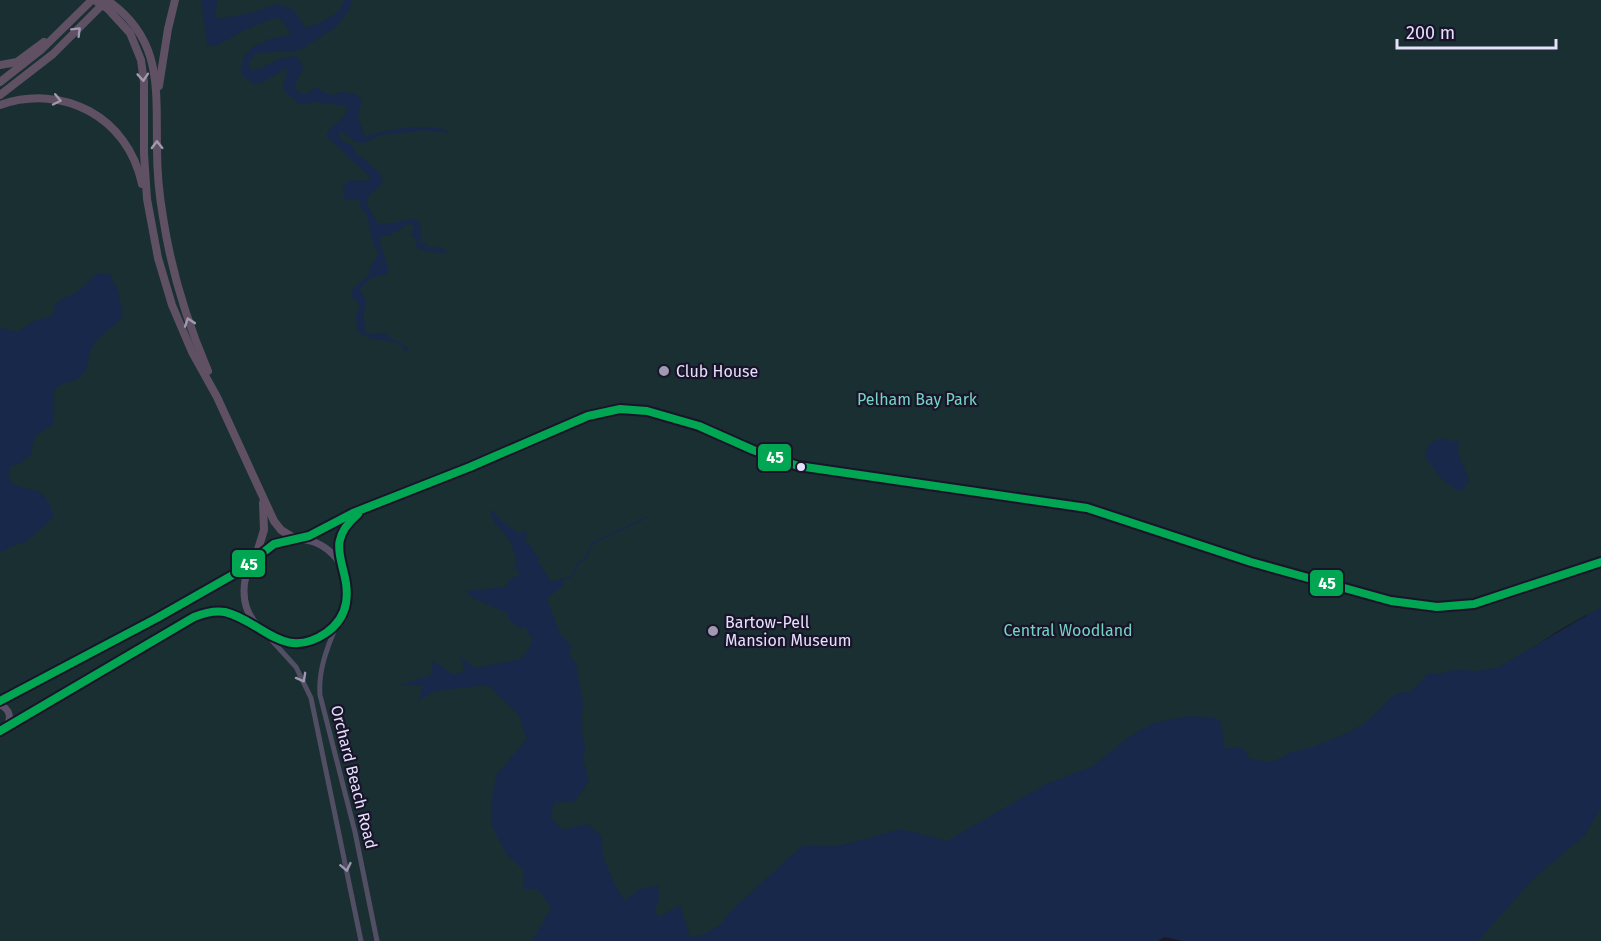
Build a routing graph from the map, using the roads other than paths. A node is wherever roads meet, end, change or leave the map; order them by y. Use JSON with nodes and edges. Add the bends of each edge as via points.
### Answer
{"nodes":[{"id":1,"x":93,"y":0,"type":"edge"},
{"id":2,"x":175,"y":0,"type":"edge"},
{"id":3,"x":109,"y":3,"type":"edge"},
{"id":4,"x":55,"y":37,"type":"junction"},
{"id":5,"x":0,"y":65,"type":"edge"},
{"id":6,"x":0,"y":82,"type":"edge"},
{"id":7,"x":157,"y":92,"type":"junction"},
{"id":8,"x":0,"y":95,"type":"edge"},
{"id":9,"x":0,"y":105,"type":"edge"},
{"id":10,"x":149,"y":208,"type":"junction"},
{"id":11,"x":217,"y":397,"type":"junction"},
{"id":12,"x":261,"y":494,"type":"junction"},
{"id":13,"x":362,"y":511,"type":"junction"},
{"id":14,"x":297,"y":540,"type":"junction"},
{"id":15,"x":254,"y":561,"type":"junction"},
{"id":16,"x":1601,"y":562,"type":"edge"},
{"id":17,"x":345,"y":574,"type":"junction"},
{"id":18,"x":338,"y":621,"type":"junction"},
{"id":19,"x":263,"y":631,"type":"junction"},
{"id":20,"x":0,"y":703,"type":"edge"},
{"id":21,"x":2,"y":730,"type":"edge"},
{"id":22,"x":361,"y":941,"type":"edge"},
{"id":23,"x":377,"y":941,"type":"edge"}],
"edges":[{"from":1,"to":3,"type":"highway","bridge":true},
{"from":1,"to":4,"type":"highway"},
{"from":2,"to":7,"type":"highway"},
{"from":3,"to":7,"type":"highway","via":[[133,24],[143,39]]},
{"from":8,"to":3,"type":"highway","one_way":true},
{"from":3,"to":10,"type":"highway","one_way":true,"via":[[137,46],[142,66]]},
{"from":4,"to":5,"type":"highway","via":[[16,62]]},
{"from":4,"to":6,"type":"highway"},
{"from":11,"to":7,"type":"highway","one_way":true,"via":[[185,311],[168,247],[158,179]]},
{"from":9,"to":10,"type":"highway","one_way":true,"via":[[28,98],[51,98],[73,103],[96,115],[130,151]]},
{"from":10,"to":11,"type":"highway","via":[[172,305]]},
{"from":11,"to":12,"type":"highway"},
{"from":12,"to":14,"type":"highway","via":[[277,526]]},
{"from":12,"to":15,"type":"highway","via":[[264,530]]},
{"from":13,"to":14,"type":"main road"},
{"from":13,"to":16,"type":"main road","via":[[588,416],[609,410],[637,410],[699,426],[798,466],[1087,507],[1251,562],[1415,606],[1474,604]]},
{"from":13,"to":17,"type":"main road","via":[[341,532],[339,551]]},
{"from":14,"to":15,"type":"main road","via":[[274,544]]},
{"from":14,"to":17,"type":"main road","via":[[324,548]]},
{"from":15,"to":19,"type":"main road","via":[[245,581],[244,596],[249,615]]},
{"from":15,"to":20,"type":"main road"},
{"from":17,"to":18,"type":"main road","via":[[346,602]]},
{"from":18,"to":19,"type":"main road","via":[[324,635],[306,642],[282,641]]},
{"from":18,"to":23,"type":"street","name":"Orchard Beach Road","via":[[323,662],[320,696],[355,832]]},
{"from":19,"to":21,"type":"main road","via":[[228,613],[211,611],[198,615]]},
{"from":19,"to":22,"type":"street","name":"Orchard Beach Road","one_way":true,"via":[[296,667],[311,698]]},
{"from":20,"to":21,"type":"main road","via":[[9,715]]}]}
